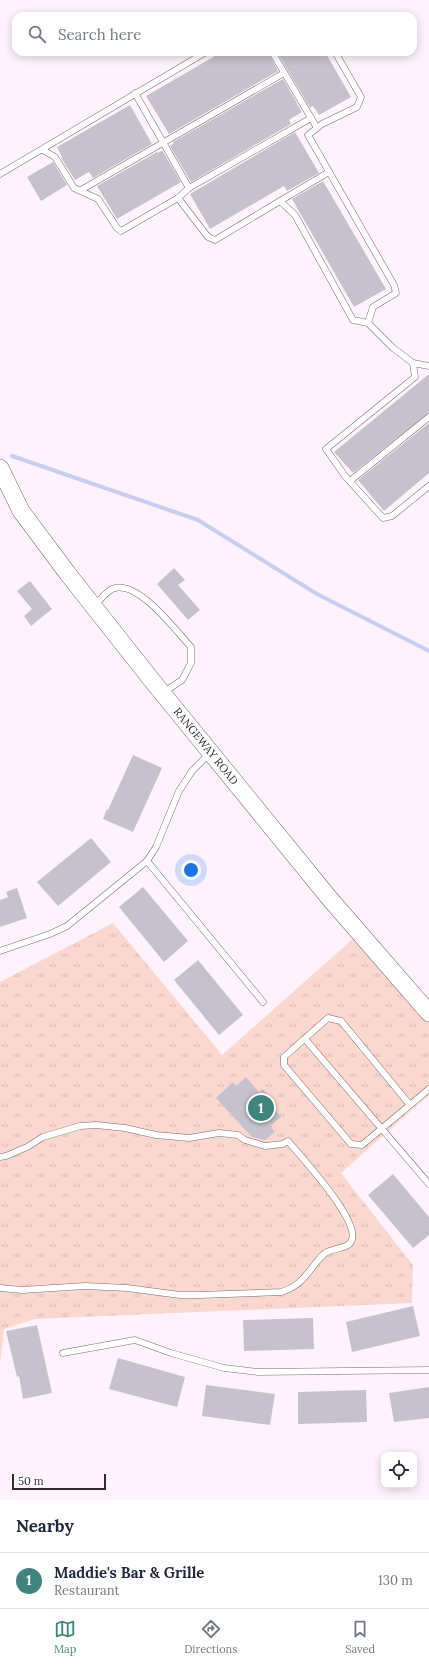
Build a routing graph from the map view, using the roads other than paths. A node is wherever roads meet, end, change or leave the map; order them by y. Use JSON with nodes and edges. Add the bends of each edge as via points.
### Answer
{"nodes":[{"id":1,"x":199,"y":56,"type":"edge"},
{"id":2,"x":274,"y":56,"type":"edge"},
{"id":3,"x":337,"y":56,"type":"edge"},
{"id":4,"x":284,"y":73,"type":"junction"},
{"id":5,"x":135,"y":94,"type":"junction"},
{"id":6,"x":311,"y":118,"type":"junction"},
{"id":7,"x":317,"y":128,"type":"junction"},
{"id":8,"x":163,"y":142,"type":"junction"},
{"id":9,"x":43,"y":150,"type":"junction"},
{"id":10,"x":330,"y":172,"type":"junction"},
{"id":11,"x":0,"y":174,"type":"edge"},
{"id":12,"x":189,"y":188,"type":"junction"},
{"id":13,"x":81,"y":190,"type":"junction"},
{"id":14,"x":178,"y":198,"type":"junction"},
{"id":15,"x":280,"y":201,"type":"junction"},
{"id":16,"x":368,"y":323,"type":"junction"},
{"id":17,"x":413,"y":363,"type":"junction"},
{"id":18,"x":429,"y":366,"type":"edge"},
{"id":19,"x":429,"y":417,"type":"edge"},
{"id":20,"x":0,"y":468,"type":"edge"},
{"id":21,"x":350,"y":482,"type":"junction"},
{"id":22,"x":429,"y":486,"type":"edge"},
{"id":23,"x":94,"y":606,"type":"junction"},
{"id":24,"x":163,"y":693,"type":"junction"},
{"id":25,"x":212,"y":752,"type":"junction"},
{"id":26,"x":146,"y":861,"type":"junction"},
{"id":27,"x":0,"y":951,"type":"edge"},
{"id":28,"x":263,"y":1002,"type":"dead end"},
{"id":29,"x":429,"y":1013,"type":"edge"},
{"id":30,"x":304,"y":1039,"type":"junction"},
{"id":31,"x":429,"y":1089,"type":"edge"},
{"id":32,"x":410,"y":1105,"type":"junction"},
{"id":33,"x":382,"y":1128,"type":"junction"},
{"id":34,"x":0,"y":1157,"type":"edge"},
{"id":35,"x":429,"y":1184,"type":"edge"},
{"id":36,"x":0,"y":1288,"type":"edge"},
{"id":37,"x":63,"y":1353,"type":"dead end"},
{"id":38,"x":429,"y":1370,"type":"edge"}],
"edges":[{"from":1,"to":5,"type":"lane"},
{"from":2,"to":4,"type":"lane"},
{"from":3,"to":7,"type":"lane","via":[[361,97],[357,107]]},
{"from":4,"to":6,"type":"lane"},
{"from":4,"to":8,"type":"lane"},
{"from":5,"to":8,"type":"lane"},
{"from":5,"to":9,"type":"lane"},
{"from":6,"to":7,"type":"lane"},
{"from":6,"to":12,"type":"lane"},
{"from":7,"to":10,"type":"lane","via":[[308,135]]},
{"from":8,"to":12,"type":"lane"},
{"from":8,"to":13,"type":"lane"},
{"from":9,"to":11,"type":"lane"},
{"from":9,"to":13,"type":"lane","via":[[55,157],[74,188]]},
{"from":10,"to":15,"type":"lane"},
{"from":10,"to":16,"type":"lane","via":[[396,293],[373,307]]},
{"from":12,"to":14,"type":"lane"},
{"from":13,"to":14,"type":"lane","via":[[98,199],[121,231]]},
{"from":14,"to":15,"type":"lane","via":[[208,237],[215,240]]},
{"from":15,"to":16,"type":"lane","via":[[295,215],[353,320]]},
{"from":16,"to":17,"type":"lane","via":[[393,348]]},
{"from":17,"to":18,"type":"lane"},
{"from":17,"to":21,"type":"lane","via":[[415,377],[326,449]]},
{"from":19,"to":21,"type":"lane"},
{"from":20,"to":23,"type":"street","name":"RANGEWAY ROAD","via":[[21,511]]},
{"from":21,"to":22,"type":"lane","via":[[383,518],[392,516]]},
{"from":23,"to":24,"type":"street","name":"RANGEWAY ROAD"},
{"from":23,"to":24,"type":"lane","via":[[112,589],[125,587],[139,594],[154,607],[191,647],[191,664],[182,680]]},
{"from":24,"to":25,"type":"street","name":"RANGEWAY ROAD"},
{"from":25,"to":26,"type":"lane","via":[[192,771],[178,790],[156,847]]},
{"from":25,"to":29,"type":"street","name":"RANGEWAY ROAD","via":[[330,898]]},
{"from":26,"to":27,"type":"lane","via":[[67,926]]},
{"from":26,"to":28,"type":"lane"},
{"from":30,"to":32,"type":"lane","via":[[328,1018],[341,1020]]},
{"from":30,"to":33,"type":"lane"},
{"from":30,"to":33,"type":"lane","via":[[284,1057],[284,1065],[351,1144],[362,1146]]},
{"from":31,"to":32,"type":"lane"},
{"from":32,"to":33,"type":"lane"},
{"from":33,"to":35,"type":"lane"},
{"from":34,"to":36,"type":"lane","via":[[27,1147],[43,1137],[80,1126],[125,1128],[156,1135],[190,1138],[219,1133],[233,1134],[266,1146],[288,1141],[341,1208],[352,1235],[349,1245],[328,1250],[303,1280],[281,1292],[180,1295],[85,1286],[22,1290]]},
{"from":37,"to":38,"type":"lane","via":[[135,1340],[224,1368],[258,1372]]}]}
